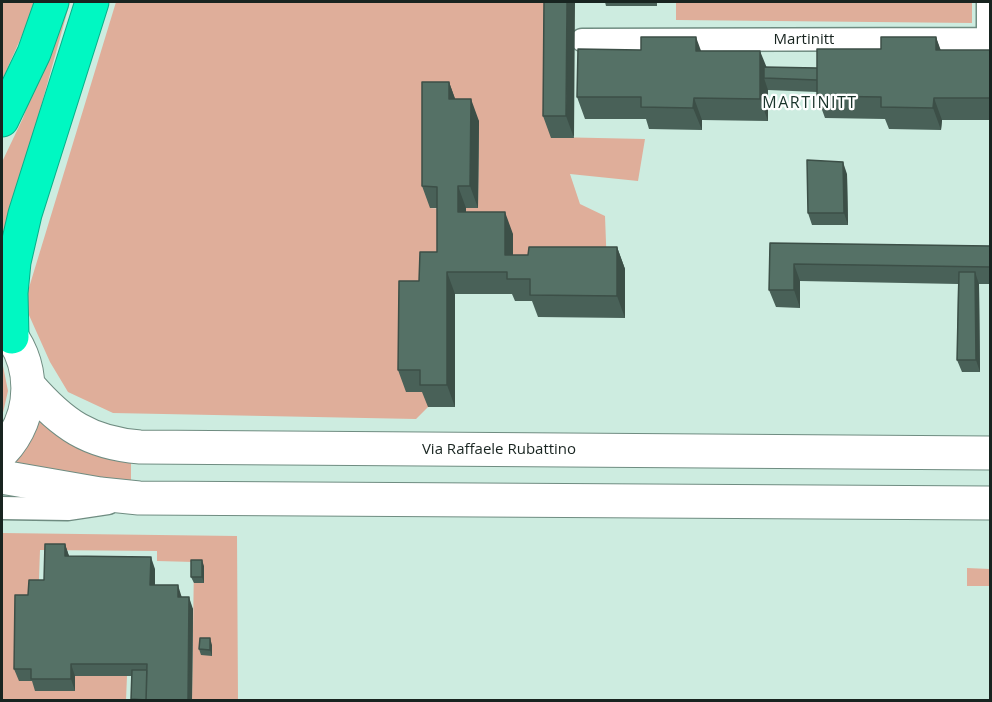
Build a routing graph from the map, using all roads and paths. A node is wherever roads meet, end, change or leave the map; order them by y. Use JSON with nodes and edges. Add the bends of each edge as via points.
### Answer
{"nodes":[{"id":1,"x":51,"y":2,"type":"edge"},
{"id":2,"x":92,"y":2,"type":"edge"},
{"id":3,"x":988,"y":2,"type":"edge"},
{"id":4,"x":582,"y":40,"type":"dead end"},
{"id":5,"x":2,"y":120,"type":"edge"},
{"id":6,"x":7,"y":331,"type":"edge"},
{"id":7,"x":29,"y":386,"type":"junction"},
{"id":8,"x":2,"y":452,"type":"edge"},
{"id":9,"x":990,"y":453,"type":"edge"},
{"id":10,"x":2,"y":477,"type":"edge"},
{"id":11,"x":139,"y":498,"type":"junction"},
{"id":12,"x":990,"y":503,"type":"edge"},
{"id":13,"x":2,"y":508,"type":"edge"}],
"edges":[{"from":1,"to":5,"type":"highway","via":[[34,53]]},
{"from":2,"to":6,"type":"highway","via":[[25,214],[14,262]]},
{"from":3,"to":4,"type":"street","name":"Martinitt","via":[[988,39]]},
{"from":6,"to":7,"type":"street","name":"Via Raffaele Rubattino","via":[[25,364]]},
{"from":7,"to":8,"type":"street","name":"Via Raffaele Rubattino","via":[[19,429]]},
{"from":7,"to":9,"type":"street","name":"Via Raffaele Rubattino","via":[[51,412],[71,426],[117,445],[140,447]]},
{"from":10,"to":11,"type":"street"},
{"from":11,"to":12,"type":"street"},
{"from":11,"to":13,"type":"street","via":[[68,509]]}]}
